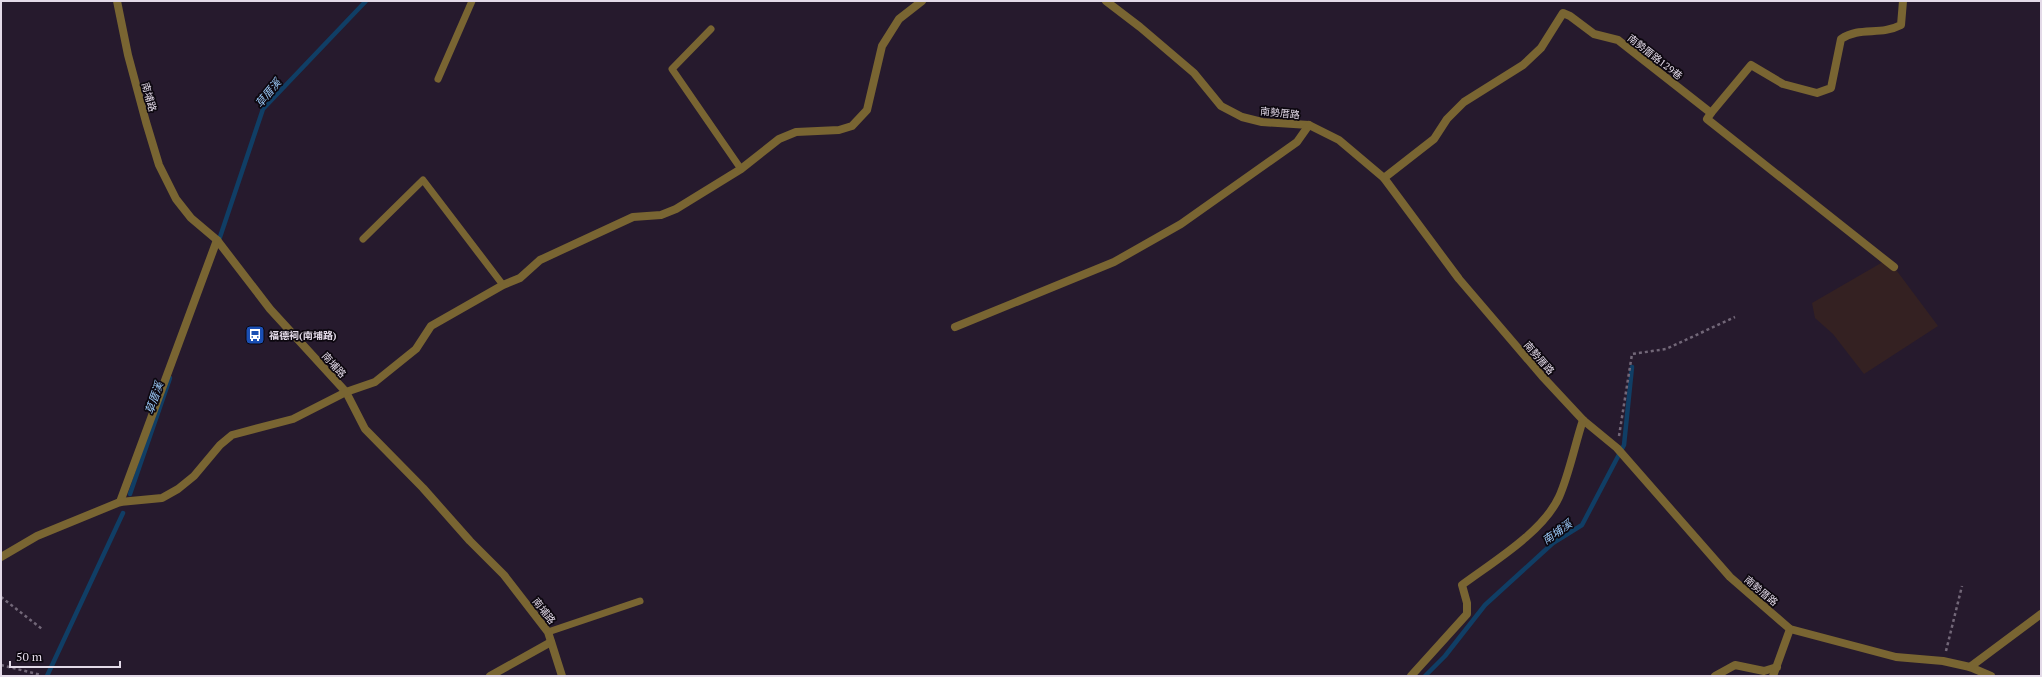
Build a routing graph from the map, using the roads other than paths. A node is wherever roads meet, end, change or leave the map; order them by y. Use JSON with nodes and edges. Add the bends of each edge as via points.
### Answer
{"nodes":[{"id":1,"x":117,"y":1,"type":"edge"},
{"id":2,"x":472,"y":1,"type":"edge"},
{"id":3,"x":922,"y":1,"type":"edge"},
{"id":4,"x":1106,"y":1,"type":"edge"},
{"id":5,"x":1903,"y":1,"type":"edge"},
{"id":6,"x":711,"y":29,"type":"dead end"},
{"id":7,"x":438,"y":79,"type":"dead end"},
{"id":8,"x":1712,"y":113,"type":"junction"},
{"id":9,"x":1309,"y":126,"type":"junction"},
{"id":10,"x":741,"y":169,"type":"junction"},
{"id":11,"x":1384,"y":178,"type":"junction"},
{"id":12,"x":363,"y":239,"type":"dead end"},
{"id":13,"x":217,"y":240,"type":"junction"},
{"id":14,"x":1894,"y":267,"type":"dead end"},
{"id":15,"x":503,"y":286,"type":"junction"},
{"id":16,"x":955,"y":327,"type":"dead end"},
{"id":17,"x":346,"y":392,"type":"junction"},
{"id":18,"x":1583,"y":420,"type":"junction"},
{"id":19,"x":120,"y":502,"type":"junction"},
{"id":20,"x":1,"y":557,"type":"edge"},
{"id":21,"x":640,"y":601,"type":"dead end"},
{"id":22,"x":2041,"y":614,"type":"edge"},
{"id":23,"x":1790,"y":629,"type":"junction"},
{"id":24,"x":548,"y":632,"type":"junction"},
{"id":25,"x":551,"y":642,"type":"junction"},
{"id":26,"x":1777,"y":667,"type":"junction"},
{"id":27,"x":1970,"y":667,"type":"junction"},
{"id":28,"x":490,"y":676,"type":"edge"},
{"id":29,"x":562,"y":676,"type":"edge"},
{"id":30,"x":1411,"y":676,"type":"edge"},
{"id":31,"x":1715,"y":676,"type":"edge"},
{"id":32,"x":1773,"y":676,"type":"edge"},
{"id":33,"x":1991,"y":676,"type":"edge"}],
"edges":[{"from":1,"to":13,"type":"street","name":"南埔路","via":[[128,55],[159,165],[176,199],[191,218]]},
{"from":2,"to":7,"type":"lane"},
{"from":3,"to":10,"type":"street","via":[[900,19],[882,46],[867,110],[852,126],[839,130],[796,132],[779,139]]},
{"from":4,"to":9,"type":"street","name":"南勢厝路","via":[[1194,73],[1222,106],[1242,117],[1262,122]]},
{"from":5,"to":8,"type":"street","via":[[1901,25],[1892,30],[1850,32],[1841,39],[1830,88],[1817,93],[1783,84],[1751,65]]},
{"from":6,"to":10,"type":"lane","via":[[672,70]]},
{"from":8,"to":11,"type":"street","name":"南勢厝路129巷","via":[[1618,40],[1594,34],[1563,13],[1541,48],[1523,65],[1464,102],[1447,119],[1434,139]]},
{"from":8,"to":14,"type":"street","via":[[1707,119]]},
{"from":9,"to":11,"type":"street","name":"南勢厝路","via":[[1339,140]]},
{"from":9,"to":16,"type":"street","via":[[1298,142],[1181,224],[1114,262]]},
{"from":10,"to":15,"type":"street","via":[[676,209],[661,214],[633,217],[612,226],[540,260],[520,278]]},
{"from":11,"to":18,"type":"street","name":"南勢厝路","via":[[1458,279]]},
{"from":12,"to":15,"type":"lane","via":[[423,180]]},
{"from":13,"to":17,"type":"street","name":"南埔路","via":[[270,309]]},
{"from":13,"to":19,"type":"street"},
{"from":15,"to":17,"type":"street","via":[[431,326],[416,349],[376,382]]},
{"from":17,"to":19,"type":"street","via":[[293,419],[232,435],[220,445],[194,476],[178,490],[162,498]]},
{"from":17,"to":24,"type":"street","name":"南埔路","via":[[365,429],[504,575]]},
{"from":18,"to":23,"type":"street","name":"南勢厝路","via":[[1617,448],[1730,577]]},
{"from":18,"to":30,"type":"street","via":[[1559,497],[1547,516],[1536,529],[1462,585],[1468,614]]},
{"from":19,"to":20,"type":"street","via":[[37,536]]},
{"from":21,"to":24,"type":"lane"},
{"from":22,"to":27,"type":"street"},
{"from":23,"to":26,"type":"street"},
{"from":23,"to":27,"type":"street","name":"南勢厝路","via":[[1896,657],[1943,661]]},
{"from":24,"to":25,"type":"street","name":"南埔路"},
{"from":25,"to":28,"type":"street"},
{"from":25,"to":29,"type":"street","name":"南埔路"},
{"from":26,"to":31,"type":"street","via":[[1764,671],[1735,665]]},
{"from":26,"to":32,"type":"street"},
{"from":27,"to":33,"type":"street","name":"南勢厝路"}]}
